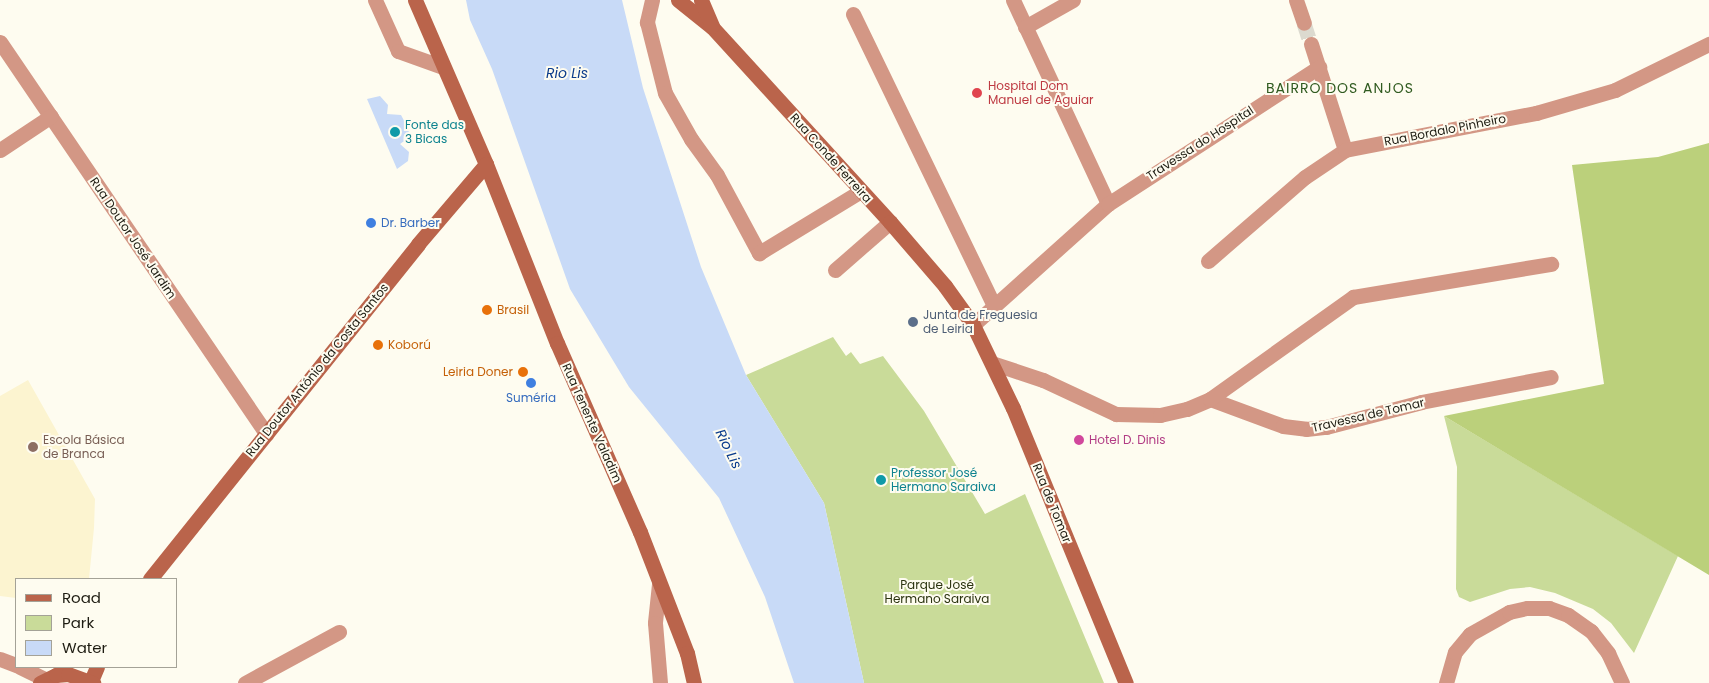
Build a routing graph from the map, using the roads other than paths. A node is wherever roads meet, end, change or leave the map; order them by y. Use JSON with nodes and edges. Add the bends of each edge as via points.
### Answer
{"nodes":[{"id":1,"x":375,"y":0,"type":"edge"},
{"id":2,"x":415,"y":0,"type":"edge"},
{"id":3,"x":652,"y":0,"type":"edge"},
{"id":4,"x":678,"y":0,"type":"edge"},
{"id":5,"x":701,"y":0,"type":"edge"},
{"id":6,"x":1012,"y":0,"type":"edge"},
{"id":7,"x":1073,"y":0,"type":"edge"},
{"id":8,"x":1296,"y":0,"type":"edge"},
{"id":9,"x":852,"y":14,"type":"dead end"},
{"id":10,"x":1304,"y":23,"type":"tunnel mouth"},
{"id":11,"x":712,"y":27,"type":"junction"},
{"id":12,"x":1025,"y":27,"type":"junction"},
{"id":13,"x":0,"y":42,"type":"edge"},
{"id":14,"x":1311,"y":44,"type":"tunnel mouth"},
{"id":15,"x":1709,"y":44,"type":"edge"},
{"id":16,"x":1319,"y":66,"type":"junction"},
{"id":17,"x":443,"y":67,"type":"junction"},
{"id":18,"x":51,"y":116,"type":"junction"},
{"id":19,"x":0,"y":150,"type":"edge"},
{"id":20,"x":1345,"y":150,"type":"junction"},
{"id":21,"x":486,"y":164,"type":"junction"},
{"id":22,"x":861,"y":191,"type":"junction"},
{"id":23,"x":1108,"y":204,"type":"junction"},
{"id":24,"x":890,"y":222,"type":"junction"},
{"id":25,"x":1208,"y":261,"type":"dead end"},
{"id":26,"x":1550,"y":264,"type":"dead end"},
{"id":27,"x":835,"y":270,"type":"dead end"},
{"id":28,"x":994,"y":306,"type":"junction"},
{"id":29,"x":973,"y":326,"type":"junction"},
{"id":30,"x":992,"y":363,"type":"junction"},
{"id":31,"x":1551,"y":377,"type":"dead end"},
{"id":32,"x":1210,"y":399,"type":"junction"},
{"id":33,"x":266,"y":434,"type":"junction"},
{"id":34,"x":151,"y":578,"type":"edge"},
{"id":35,"x":659,"y":584,"type":"junction"},
{"id":36,"x":339,"y":632,"type":"dead end"},
{"id":37,"x":0,"y":659,"type":"edge"},
{"id":38,"x":15,"y":665,"type":"edge"},
{"id":39,"x":22,"y":668,"type":"edge"},
{"id":40,"x":98,"y":668,"type":"edge"},
{"id":41,"x":43,"y":681,"type":"edge"},
{"id":42,"x":92,"y":682,"type":"edge"},
{"id":43,"x":245,"y":683,"type":"edge"},
{"id":44,"x":660,"y":683,"type":"edge"},
{"id":45,"x":694,"y":683,"type":"edge"},
{"id":46,"x":1126,"y":683,"type":"edge"},
{"id":47,"x":1446,"y":683,"type":"edge"},
{"id":48,"x":1622,"y":683,"type":"edge"}],
"edges":[{"from":1,"to":17,"type":"street","via":[[398,51]]},
{"from":2,"to":17,"type":"street","name":"Rua Tenente Valadim"},
{"from":3,"to":22,"type":"street","via":[[647,22],[665,93],[691,139],[718,175],[759,253]]},
{"from":4,"to":11,"type":"street","name":"Rua Conde Ferreira"},
{"from":5,"to":11,"type":"street"},
{"from":6,"to":12,"type":"street"},
{"from":7,"to":12,"type":"street"},
{"from":8,"to":10,"type":"street"},
{"from":9,"to":28,"type":"street"},
{"from":11,"to":22,"type":"street","name":"Rua Conde Ferreira"},
{"from":12,"to":23,"type":"street"},
{"from":13,"to":18,"type":"street","name":"Rua Doutor José Jardim"},
{"from":14,"to":16,"type":"street"},
{"from":15,"to":20,"type":"street","name":"Rua Bordalo Pinheiro","via":[[1615,90],[1536,113]]},
{"from":16,"to":20,"type":"street"},
{"from":16,"to":23,"type":"street","name":"Travessa do Hospital"},
{"from":17,"to":21,"type":"street","name":"Rua Tenente Valadim"},
{"from":18,"to":19,"type":"street"},
{"from":18,"to":33,"type":"street","name":"Rua Doutor José Jardim"},
{"from":20,"to":25,"type":"street","name":"Rua Bordalo Pinheiro","via":[[1305,177]]},
{"from":21,"to":33,"type":"street","name":"Rua Doutor António da Costa Santos"},
{"from":21,"to":35,"type":"street","name":"Rua Tenente Valadim","via":[[557,343]]},
{"from":22,"to":24,"type":"street","name":"Rua Conde Ferreira"},
{"from":23,"to":28,"type":"street","name":"Travessa do Hospital"},
{"from":24,"to":27,"type":"street"},
{"from":24,"to":29,"type":"street","name":"Rua Conde Ferreira","via":[[945,286]]},
{"from":26,"to":32,"type":"street","via":[[1353,296]]},
{"from":28,"to":29,"type":"street","name":"Travessa do Hospital"},
{"from":29,"to":30,"type":"street","name":"Rua de Tomar"},
{"from":30,"to":32,"type":"street","via":[[1043,380],[1116,414],[1160,415],[1187,410]]},
{"from":30,"to":46,"type":"street","name":"Rua de Tomar"},
{"from":31,"to":32,"type":"street","name":"Travessa de Tomar","via":[[1421,402],[1326,427],[1306,429],[1283,426]]},
{"from":33,"to":34,"type":"street","name":"Rua Doutor António da Costa Santos"},
{"from":35,"to":44,"type":"street","via":[[655,623]]},
{"from":35,"to":45,"type":"street","name":"Rua Tenente Valadim","via":[[687,652]]},
{"from":36,"to":43,"type":"street"},
{"from":37,"to":38,"type":"street"},
{"from":39,"to":41,"type":"street"},
{"from":40,"to":42,"type":"street"},
{"from":41,"to":42,"type":"street","via":[[68,674]]},
{"from":47,"to":48,"type":"street","via":[[1455,652],[1470,634],[1509,612],[1527,608],[1549,608],[1568,615],[1591,631],[1608,653]]}]}
